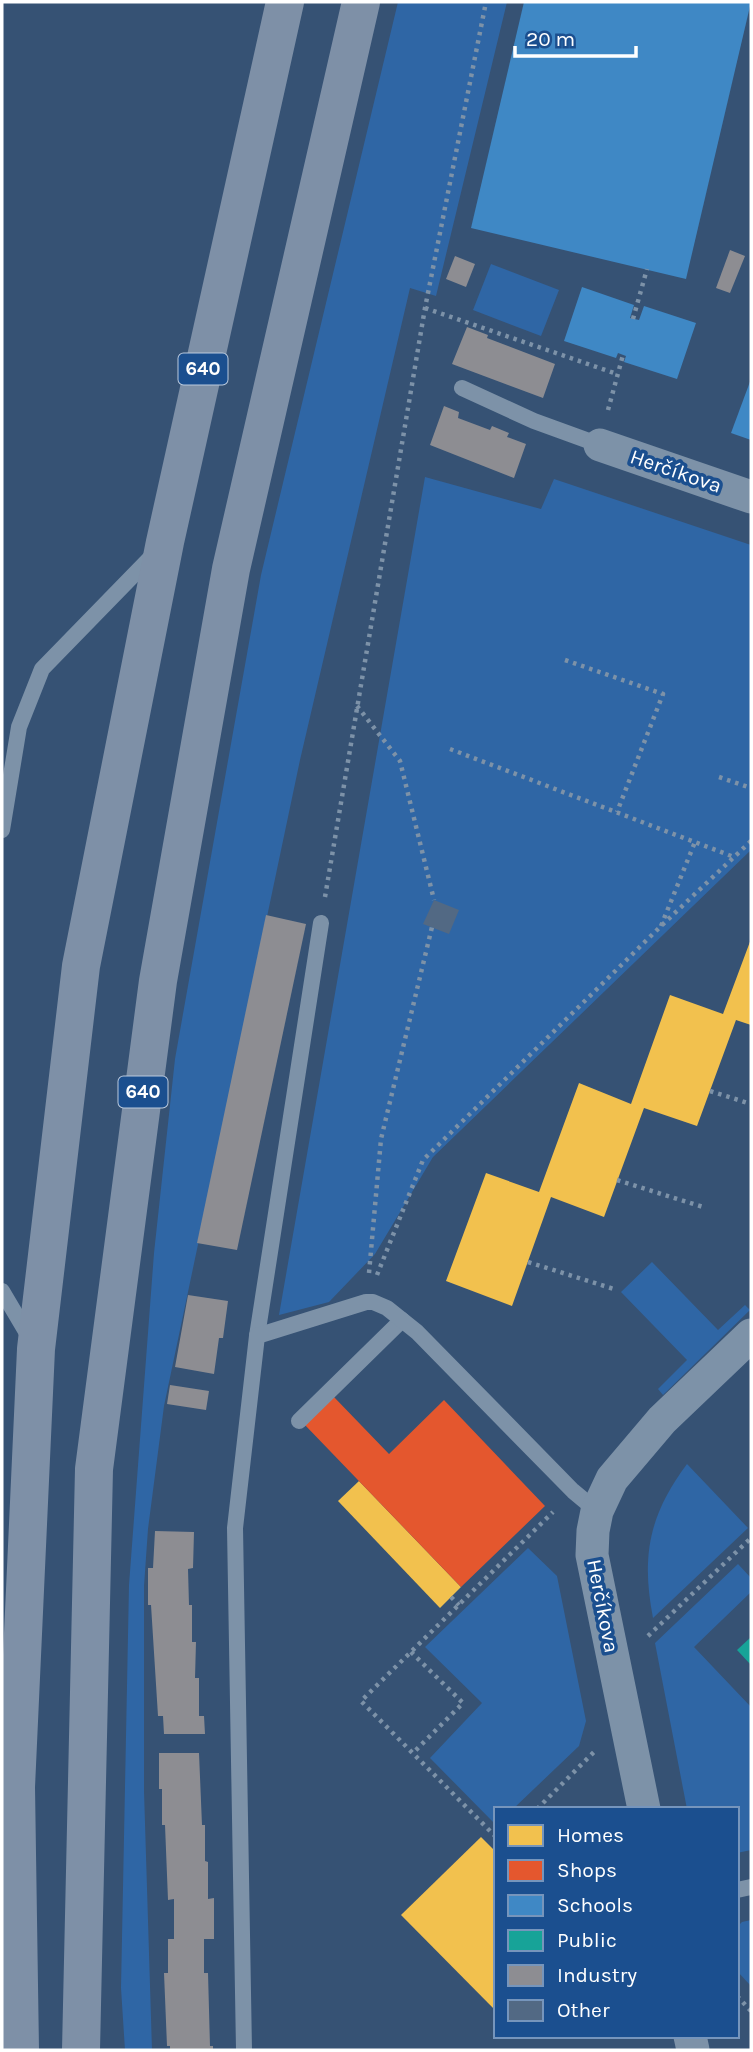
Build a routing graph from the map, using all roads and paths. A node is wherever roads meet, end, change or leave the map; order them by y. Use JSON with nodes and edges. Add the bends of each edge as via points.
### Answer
{"nodes":[{"id":1,"x":285,"y":2,"type":"edge"},
{"id":2,"x":361,"y":2,"type":"edge"},
{"id":3,"x":486,"y":2,"type":"edge"},
{"id":4,"x":647,"y":269,"type":"dead end"},
{"id":5,"x":425,"y":308,"type":"junction"},
{"id":6,"x":634,"y":319,"type":"dead end"},
{"id":7,"x":623,"y":355,"type":"dead end"},
{"id":8,"x":617,"y":373,"type":"junction"},
{"id":9,"x":462,"y":388,"type":"dead end"},
{"id":10,"x":600,"y":445,"type":"junction"},
{"id":11,"x":751,"y":497,"type":"edge"},
{"id":12,"x":165,"y":542,"type":"junction"},
{"id":13,"x":565,"y":660,"type":"dead end"},
{"id":14,"x":358,"y":706,"type":"junction"},
{"id":15,"x":450,"y":749,"type":"dead end"},
{"id":16,"x":719,"y":777,"type":"dead end"},
{"id":17,"x":751,"y":788,"type":"edge"},
{"id":18,"x":617,"y":812,"type":"junction"},
{"id":19,"x":2,"y":825,"type":"edge"},
{"id":20,"x":751,"y":841,"type":"edge"},
{"id":21,"x":695,"y":842,"type":"junction"},
{"id":22,"x":734,"y":857,"type":"junction"},
{"id":23,"x":434,"y":900,"type":"dead end"},
{"id":24,"x":321,"y":922,"type":"joint"},
{"id":25,"x":432,"y":927,"type":"dead end"},
{"id":26,"x":660,"y":927,"type":"junction"},
{"id":27,"x":710,"y":1091,"type":"dead end"},
{"id":28,"x":751,"y":1104,"type":"edge"},
{"id":29,"x":617,"y":1180,"type":"dead end"},
{"id":30,"x":703,"y":1207,"type":"dead end"},
{"id":31,"x":528,"y":1262,"type":"dead end"},
{"id":32,"x":617,"y":1290,"type":"dead end"},
{"id":33,"x":2,"y":1291,"type":"edge"},
{"id":34,"x":366,"y":1302,"type":"junction"},
{"id":35,"x":402,"y":1320,"type":"junction"},
{"id":36,"x":751,"y":1335,"type":"edge"},
{"id":37,"x":257,"y":1336,"type":"junction"},
{"id":38,"x":36,"y":1349,"type":"junction"},
{"id":39,"x":299,"y":1421,"type":"dead end"},
{"id":40,"x":585,"y":1501,"type":"junction"},
{"id":41,"x":751,"y":1538,"type":"edge"},
{"id":42,"x":451,"y":1597,"type":"dead end"},
{"id":43,"x":459,"y":1605,"type":"junction"},
{"id":44,"x":411,"y":1652,"type":"junction"},
{"id":45,"x":615,"y":1667,"type":"junction"},
{"id":46,"x":597,"y":1749,"type":"dead end"},
{"id":47,"x":412,"y":1754,"type":"junction"},
{"id":48,"x":16,"y":1787,"type":"junction"},
{"id":49,"x":539,"y":1807,"type":"edge"},
{"id":50,"x":644,"y":1807,"type":"edge"},
{"id":51,"x":494,"y":1835,"type":"edge"},
{"id":52,"x":2,"y":1856,"type":"edge"},
{"id":53,"x":739,"y":1998,"type":"edge"},
{"id":54,"x":751,"y":2011,"type":"edge"},
{"id":55,"x":20,"y":2050,"type":"edge"},
{"id":56,"x":81,"y":2050,"type":"edge"},
{"id":57,"x":244,"y":2050,"type":"edge"}],
"edges":[{"from":1,"to":12,"type":"highway","number":"640"},
{"from":2,"to":56,"type":"highway","number":"640","via":[[231,569],[158,981],[93,1469]]},
{"from":3,"to":5,"type":"path"},
{"from":4,"to":6,"type":"path"},
{"from":5,"to":8,"type":"path"},
{"from":5,"to":14,"type":"path"},
{"from":7,"to":8,"type":"path"},
{"from":8,"to":10,"type":"path"},
{"from":9,"to":10,"type":"lane"},
{"from":10,"to":11,"type":"street","name":"Herčíkova"},
{"from":12,"to":19,"type":"lane","via":[[41,669],[19,727]]},
{"from":12,"to":38,"type":"highway","number":"640","via":[[81,966]]},
{"from":13,"to":18,"type":"path","via":[[663,694]]},
{"from":14,"to":23,"type":"path","via":[[400,761]]},
{"from":14,"to":24,"type":"path"},
{"from":15,"to":18,"type":"path"},
{"from":16,"to":17,"type":"path"},
{"from":18,"to":21,"type":"path"},
{"from":20,"to":22,"type":"path"},
{"from":21,"to":22,"type":"path"},
{"from":21,"to":26,"type":"path"},
{"from":22,"to":26,"type":"path"},
{"from":24,"to":37,"type":"lane"},
{"from":25,"to":34,"type":"path","via":[[381,1139]]},
{"from":26,"to":34,"type":"path","via":[[423,1160]]},
{"from":27,"to":28,"type":"path"},
{"from":29,"to":30,"type":"path"},
{"from":31,"to":32,"type":"path"},
{"from":33,"to":38,"type":"lane"},
{"from":34,"to":35,"type":"lane","via":[[387,1308]]},
{"from":34,"to":37,"type":"lane"},
{"from":35,"to":39,"type":"lane"},
{"from":35,"to":40,"type":"lane"},
{"from":36,"to":40,"type":"street","name":"Herčíkova","via":[[662,1420],[612,1479]]},
{"from":37,"to":57,"type":"lane","via":[[235,1528]]},
{"from":38,"to":48,"type":"highway","number":"640"},
{"from":40,"to":43,"type":"path"},
{"from":40,"to":45,"type":"street","name":"Herčíkova"},
{"from":41,"to":45,"type":"path"},
{"from":42,"to":43,"type":"path"},
{"from":43,"to":44,"type":"path"},
{"from":44,"to":47,"type":"path","via":[[361,1701]]},
{"from":44,"to":47,"type":"path","via":[[463,1703]]},
{"from":45,"to":50,"type":"street","name":"Herčíkova"},
{"from":46,"to":49,"type":"path"},
{"from":47,"to":51,"type":"path"},
{"from":48,"to":52,"type":"highway"},
{"from":48,"to":55,"type":"highway","number":"640"},
{"from":53,"to":54,"type":"path"}]}
